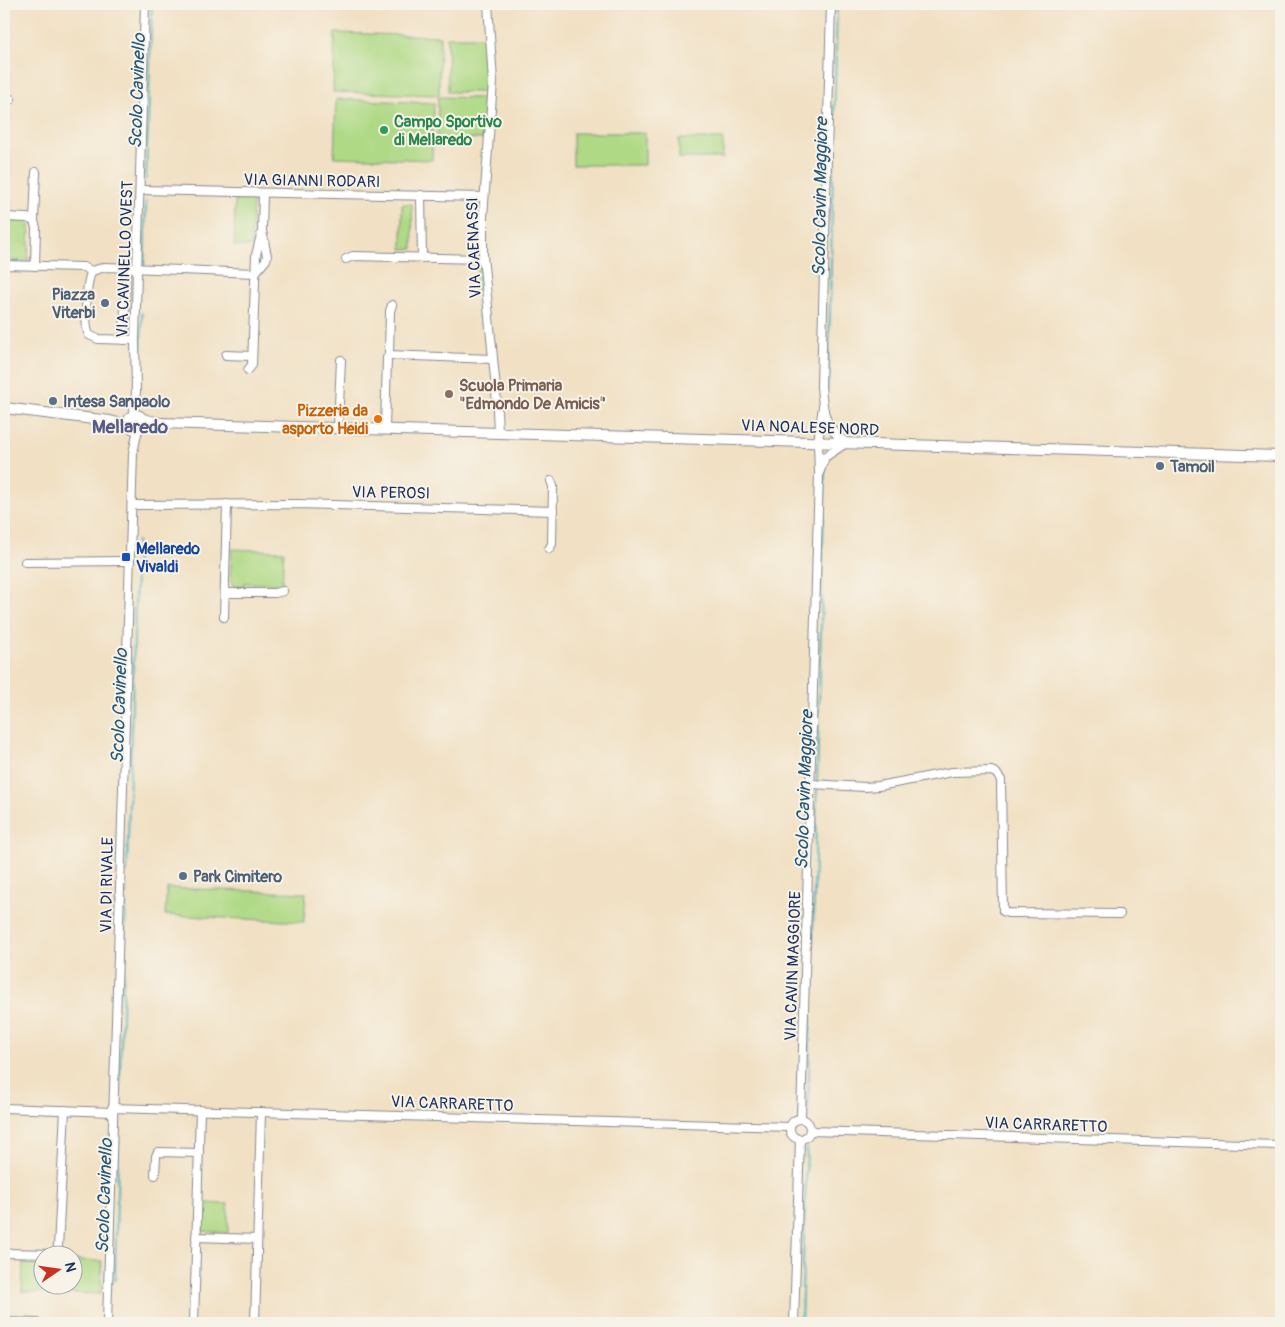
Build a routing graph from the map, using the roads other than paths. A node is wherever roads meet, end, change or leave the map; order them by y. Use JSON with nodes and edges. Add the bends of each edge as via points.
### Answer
{"nodes":[{"id":1,"x":145,"y":4,"type":"edge"},
{"id":2,"x":488,"y":4,"type":"edge"},
{"id":3,"x":831,"y":4,"type":"edge"},
{"id":4,"x":36,"y":172,"type":"dead end"},
{"id":5,"x":140,"y":190,"type":"junction"},
{"id":6,"x":263,"y":193,"type":"junction"},
{"id":7,"x":422,"y":195,"type":"junction"},
{"id":8,"x":484,"y":197,"type":"junction"},
{"id":9,"x":4,"y":217,"type":"edge"},
{"id":10,"x":34,"y":220,"type":"junction"},
{"id":11,"x":262,"y":231,"type":"junction"},
{"id":12,"x":483,"y":256,"type":"junction"},
{"id":13,"x":422,"y":258,"type":"junction"},
{"id":14,"x":346,"y":259,"type":"dead end"},
{"id":15,"x":4,"y":265,"type":"edge"},
{"id":16,"x":35,"y":266,"type":"junction"},
{"id":17,"x":126,"y":269,"type":"junction"},
{"id":18,"x":138,"y":270,"type":"junction"},
{"id":19,"x":92,"y":271,"type":"junction"},
{"id":20,"x":255,"y":273,"type":"junction"},
{"id":21,"x":392,"y":304,"type":"dead end"},
{"id":22,"x":124,"y":340,"type":"junction"},
{"id":23,"x":135,"y":340,"type":"junction"},
{"id":24,"x":226,"y":355,"type":"dead end"},
{"id":25,"x":389,"y":355,"type":"junction"},
{"id":26,"x":252,"y":356,"type":"junction"},
{"id":27,"x":492,"y":359,"type":"junction"},
{"id":28,"x":341,"y":360,"type":"dead end"},
{"id":29,"x":248,"y":370,"type":"dead end"},
{"id":30,"x":823,"y":406,"type":"junction"},
{"id":31,"x":4,"y":408,"type":"edge"},
{"id":32,"x":136,"y":422,"type":"junction"},
{"id":33,"x":829,"y":427,"type":"junction"},
{"id":34,"x":338,"y":428,"type":"junction"},
{"id":35,"x":385,"y":429,"type":"junction"},
{"id":36,"x":498,"y":432,"type":"junction"},
{"id":37,"x":821,"y":442,"type":"junction"},
{"id":38,"x":846,"y":443,"type":"junction"},
{"id":39,"x":1281,"y":456,"type":"edge"},
{"id":40,"x":825,"y":457,"type":"junction"},
{"id":41,"x":819,"y":473,"type":"junction"},
{"id":42,"x":551,"y":481,"type":"dead end"},
{"id":43,"x":227,"y":504,"type":"junction"},
{"id":44,"x":132,"y":505,"type":"junction"},
{"id":45,"x":553,"y":511,"type":"junction"},
{"id":46,"x":549,"y":549,"type":"dead end"},
{"id":47,"x":130,"y":561,"type":"junction"},
{"id":48,"x":25,"y":562,"type":"dead end"},
{"id":49,"x":282,"y":592,"type":"dead end"},
{"id":50,"x":225,"y":593,"type":"junction"},
{"id":51,"x":224,"y":617,"type":"dead end"},
{"id":52,"x":816,"y":784,"type":"junction"},
{"id":53,"x":1120,"y":914,"type":"dead end"},
{"id":54,"x":4,"y":1108,"type":"edge"},
{"id":55,"x":65,"y":1110,"type":"junction"},
{"id":56,"x":112,"y":1110,"type":"junction"},
{"id":57,"x":200,"y":1110,"type":"junction"},
{"id":58,"x":261,"y":1112,"type":"junction"},
{"id":59,"x":801,"y":1118,"type":"junction"},
{"id":60,"x":790,"y":1127,"type":"junction"},
{"id":61,"x":810,"y":1131,"type":"junction"},
{"id":62,"x":800,"y":1139,"type":"junction"},
{"id":63,"x":1281,"y":1145,"type":"edge"},
{"id":64,"x":199,"y":1153,"type":"junction"},
{"id":65,"x":155,"y":1175,"type":"dead end"},
{"id":66,"x":196,"y":1237,"type":"junction"},
{"id":67,"x":257,"y":1239,"type":"junction"},
{"id":68,"x":4,"y":1253,"type":"edge"},
{"id":69,"x":4,"y":1322,"type":"edge"},
{"id":70,"x":37,"y":1323,"type":"edge"},
{"id":71,"x":107,"y":1323,"type":"edge"},
{"id":72,"x":194,"y":1323,"type":"edge"},
{"id":73,"x":255,"y":1323,"type":"edge"},
{"id":74,"x":794,"y":1323,"type":"edge"}],
"edges":[{"from":1,"to":5,"type":"street","name":"VIA CAVINELLO OVEST"},
{"from":2,"to":8,"type":"street","name":"VIA CAENASSI","via":[[493,82]]},
{"from":3,"to":30,"type":"street","name":"VIA CAVIN MAGGIORE"},
{"from":4,"to":10,"type":"street"},
{"from":5,"to":6,"type":"street","name":"VIA GIANNI RODARI"},
{"from":5,"to":18,"type":"street","name":"VIA CAVINELLO OVEST"},
{"from":6,"to":7,"type":"street","name":"VIA GIANNI RODARI"},
{"from":6,"to":11,"type":"street"},
{"from":7,"to":8,"type":"street","name":"VIA GIANNI RODARI"},
{"from":7,"to":13,"type":"street"},
{"from":8,"to":12,"type":"street","name":"VIA CAENASSI"},
{"from":9,"to":10,"type":"street"},
{"from":10,"to":16,"type":"street"},
{"from":11,"to":20,"type":"street","via":[[256,251]]},
{"from":11,"to":20,"type":"street","via":[[267,256]]},
{"from":12,"to":13,"type":"street","via":[[481,259]]},
{"from":12,"to":27,"type":"street","name":"VIA CAENASSI"},
{"from":13,"to":14,"type":"street","via":[[353,256]]},
{"from":15,"to":16,"type":"street"},
{"from":16,"to":19,"type":"street","via":[[84,267]]},
{"from":17,"to":18,"type":"street"},
{"from":17,"to":19,"type":"street"},
{"from":17,"to":22,"type":"street"},
{"from":18,"to":20,"type":"street"},
{"from":18,"to":23,"type":"street","name":"VIA CAVINELLO OVEST"},
{"from":19,"to":22,"type":"street","via":[[88,281],[87,331],[98,339]]},
{"from":20,"to":26,"type":"street"},
{"from":21,"to":25,"type":"street"},
{"from":22,"to":23,"type":"street"},
{"from":23,"to":32,"type":"street","name":"VIA CAVINELLO OVEST"},
{"from":24,"to":26,"type":"street"},
{"from":25,"to":27,"type":"street"},
{"from":25,"to":35,"type":"street"},
{"from":26,"to":29,"type":"street"},
{"from":27,"to":36,"type":"street","name":"VIA CAENASSI"},
{"from":28,"to":34,"type":"street"},
{"from":30,"to":33,"type":"street","name":"VIA CAVIN MAGGIORE"},
{"from":30,"to":37,"type":"street","name":"VIA CAVIN MAGGIORE"},
{"from":31,"to":32,"type":"main road"},
{"from":32,"to":34,"type":"main road","name":"VIA NOALESE NORD"},
{"from":32,"to":44,"type":"street","name":"VIA DI RIVALE"},
{"from":33,"to":37,"type":"street","name":"VIA CAVIN MAGGIORE","via":[[827,437]]},
{"from":33,"to":38,"type":"street"},
{"from":34,"to":35,"type":"main road","name":"VIA NOALESE NORD"},
{"from":35,"to":36,"type":"main road","name":"VIA NOALESE NORD"},
{"from":36,"to":37,"type":"main road","name":"VIA NOALESE NORD"},
{"from":37,"to":38,"type":"main road","name":"VIA NOALESE NORD"},
{"from":37,"to":40,"type":"street","name":"VIA CAVIN MAGGIORE"},
{"from":37,"to":41,"type":"street","name":"VIA CAVIN MAGGIORE"},
{"from":38,"to":39,"type":"main road","name":"VIA NOALESE NORD"},
{"from":38,"to":40,"type":"street"},
{"from":40,"to":41,"type":"street","name":"VIA CAVIN MAGGIORE"},
{"from":41,"to":52,"type":"street","name":"VIA CAVIN MAGGIORE"},
{"from":42,"to":45,"type":"street"},
{"from":43,"to":44,"type":"street","name":"VIA PEROSI"},
{"from":43,"to":45,"type":"street","name":"VIA PEROSI"},
{"from":43,"to":50,"type":"street"},
{"from":44,"to":47,"type":"street","name":"VIA DI RIVALE"},
{"from":45,"to":46,"type":"street"},
{"from":47,"to":48,"type":"street"},
{"from":47,"to":56,"type":"street","name":"VIA DI RIVALE"},
{"from":49,"to":50,"type":"street"},
{"from":50,"to":51,"type":"street"},
{"from":52,"to":53,"type":"street","via":[[864,787],[952,772],[996,773],[1001,780],[1003,910],[1008,913]]},
{"from":52,"to":59,"type":"street","name":"VIA CAVIN MAGGIORE"},
{"from":54,"to":55,"type":"street","name":"VIA CARRARETTO"},
{"from":55,"to":56,"type":"street","name":"VIA CARRARETTO"},
{"from":55,"to":68,"type":"street","via":[[58,1248],[53,1254]]},
{"from":56,"to":57,"type":"street","name":"VIA CARRARETTO"},
{"from":56,"to":71,"type":"street","name":"VIA DI RIVALE","via":[[106,1256]]},
{"from":57,"to":58,"type":"street","name":"VIA CARRARETTO"},
{"from":57,"to":64,"type":"street"},
{"from":58,"to":60,"type":"street","name":"VIA CARRARETTO"},
{"from":58,"to":67,"type":"street"},
{"from":59,"to":60,"type":"street","via":[[793,1121]]},
{"from":59,"to":61,"type":"street","via":[[808,1122]]},
{"from":60,"to":62,"type":"street","via":[[792,1135]]},
{"from":61,"to":62,"type":"street"},
{"from":61,"to":63,"type":"street","name":"VIA CARRARETTO"},
{"from":62,"to":74,"type":"street"},
{"from":64,"to":65,"type":"street","via":[[158,1152]]},
{"from":64,"to":66,"type":"street"},
{"from":66,"to":67,"type":"street"},
{"from":66,"to":72,"type":"street"},
{"from":67,"to":73,"type":"street"},
{"from":69,"to":70,"type":"street"}]}
